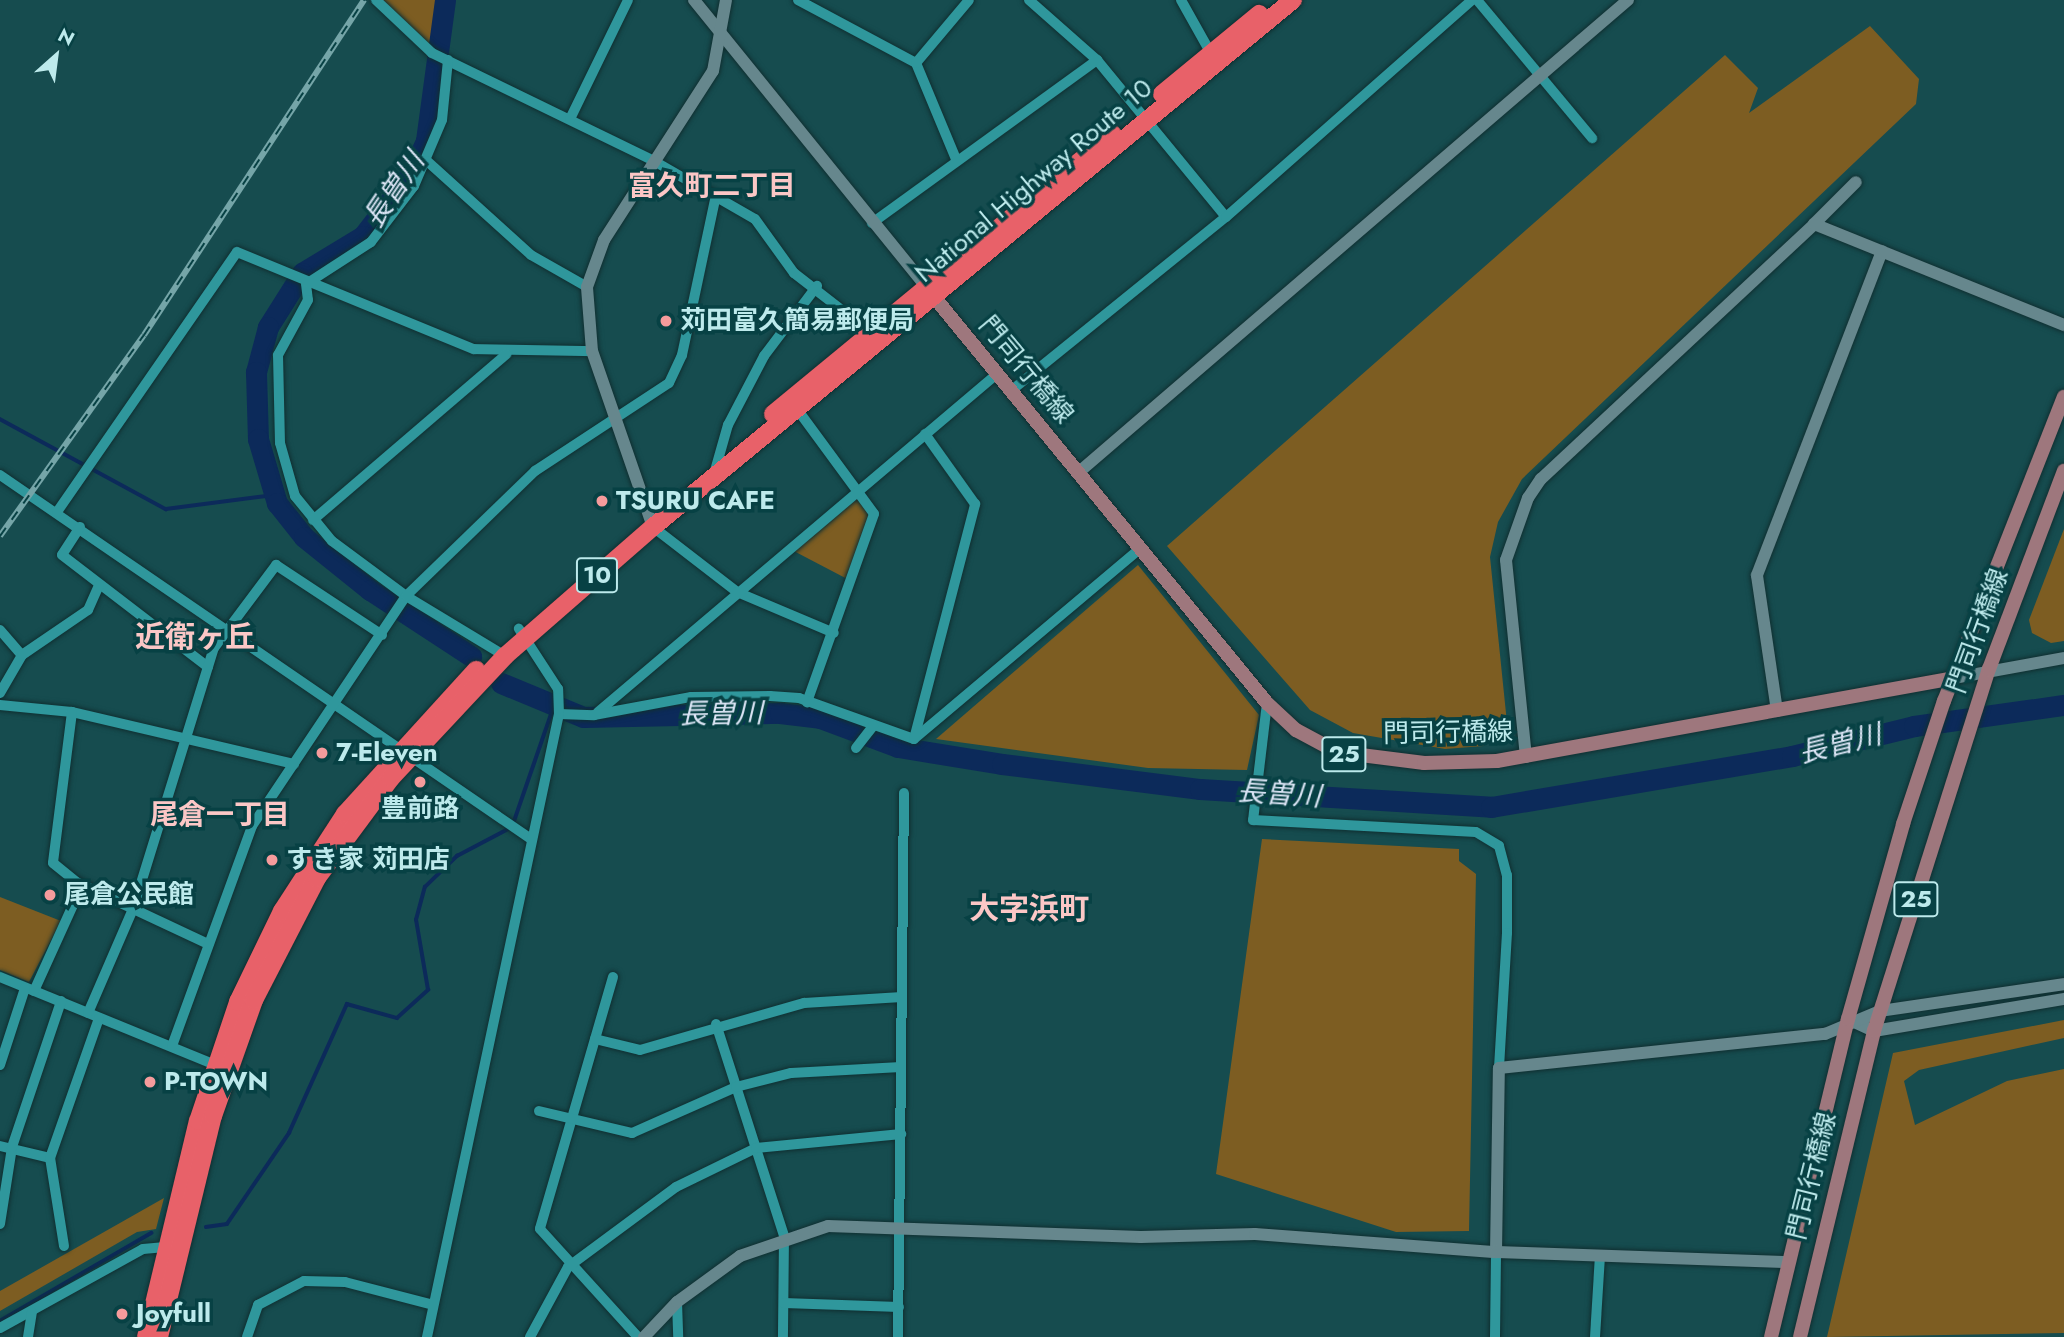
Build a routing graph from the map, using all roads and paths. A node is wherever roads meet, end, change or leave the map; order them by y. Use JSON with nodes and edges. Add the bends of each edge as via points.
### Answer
{"nodes":[{"id":1,"x":376,"y":0,"type":"edge"},
{"id":2,"x":628,"y":0,"type":"edge"},
{"id":3,"x":694,"y":0,"type":"edge"},
{"id":4,"x":726,"y":0,"type":"edge"},
{"id":5,"x":798,"y":0,"type":"edge"},
{"id":6,"x":969,"y":0,"type":"edge"},
{"id":7,"x":1029,"y":0,"type":"edge"},
{"id":8,"x":1181,"y":0,"type":"edge"},
{"id":9,"x":1276,"y":0,"type":"edge"},
{"id":10,"x":1293,"y":0,"type":"edge"},
{"id":11,"x":1474,"y":0,"type":"edge"},
{"id":12,"x":1628,"y":0,"type":"edge"},
{"id":13,"x":721,"y":32,"type":"junction"},
{"id":14,"x":1214,"y":58,"type":"junction"},
{"id":15,"x":447,"y":60,"type":"junction"},
{"id":16,"x":1097,"y":60,"type":"junction"},
{"id":17,"x":916,"y":63,"type":"junction"},
{"id":18,"x":1538,"y":74,"type":"junction"},
{"id":19,"x":1145,"y":115,"type":"junction"},
{"id":20,"x":570,"y":119,"type":"junction"},
{"id":21,"x":1592,"y":138,"type":"dead end"},
{"id":22,"x":956,"y":159,"type":"junction"},
{"id":23,"x":427,"y":161,"type":"junction"},
{"id":24,"x":654,"y":161,"type":"junction"},
{"id":25,"x":1856,"y":182,"type":"dead end"},
{"id":26,"x":715,"y":200,"type":"junction"},
{"id":27,"x":1226,"y":217,"type":"junction"},
{"id":28,"x":872,"y":223,"type":"junction"},
{"id":29,"x":1814,"y":224,"type":"junction"},
{"id":30,"x":1882,"y":251,"type":"junction"},
{"id":31,"x":306,"y":284,"type":"junction"},
{"id":32,"x":817,"y":286,"type":"junction"},
{"id":33,"x":587,"y":287,"type":"junction"},
{"id":34,"x":929,"y":292,"type":"junction"},
{"id":35,"x":2064,"y":325,"type":"edge"},
{"id":36,"x":876,"y":338,"type":"junction"},
{"id":37,"x":592,"y":351,"type":"junction"},
{"id":38,"x":506,"y":354,"type":"junction"},
{"id":39,"x":998,"y":373,"type":"junction"},
{"id":40,"x":1012,"y":390,"type":"junction"},
{"id":41,"x":2064,"y":397,"type":"edge"},
{"id":42,"x":797,"y":409,"type":"junction"},
{"id":43,"x":615,"y":419,"type":"junction"},
{"id":44,"x":925,"y":434,"type":"junction"},
{"id":45,"x":718,"y":460,"type":"junction"},
{"id":46,"x":2064,"y":471,"type":"edge"},
{"id":47,"x":1079,"y":472,"type":"junction"},
{"id":48,"x":0,"y":475,"type":"edge"},
{"id":49,"x":712,"y":480,"type":"junction"},
{"id":50,"x":859,"y":490,"type":"junction"},
{"id":51,"x":57,"y":512,"type":"junction"},
{"id":52,"x":313,"y":520,"type":"junction"},
{"id":53,"x":650,"y":522,"type":"junction"},
{"id":54,"x":80,"y":527,"type":"junction"},
{"id":55,"x":1141,"y":548,"type":"junction"},
{"id":56,"x":99,"y":585,"type":"junction"},
{"id":57,"x":737,"y":592,"type":"junction"},
{"id":58,"x":406,"y":596,"type":"junction"},
{"id":59,"x":0,"y":630,"type":"edge"},
{"id":60,"x":229,"y":630,"type":"junction"},
{"id":61,"x":523,"y":633,"type":"junction"},
{"id":62,"x":834,"y":633,"type":"junction"},
{"id":63,"x":382,"y":635,"type":"junction"},
{"id":64,"x":501,"y":654,"type":"junction"},
{"id":65,"x":22,"y":655,"type":"junction"},
{"id":66,"x":2064,"y":658,"type":"edge"},
{"id":67,"x":208,"y":667,"type":"junction"},
{"id":68,"x":1989,"y":669,"type":"junction"},
{"id":69,"x":1954,"y":678,"type":"junction"},
{"id":70,"x":0,"y":693,"type":"edge"},
{"id":71,"x":807,"y":702,"type":"junction"},
{"id":72,"x":1267,"y":703,"type":"junction"},
{"id":73,"x":0,"y":705,"type":"edge"},
{"id":74,"x":333,"y":709,"type":"junction"},
{"id":75,"x":1777,"y":711,"type":"junction"},
{"id":76,"x":72,"y":712,"type":"junction"},
{"id":77,"x":559,"y":714,"type":"junction"},
{"id":78,"x":594,"y":715,"type":"junction"},
{"id":79,"x":871,"y":729,"type":"junction"},
{"id":80,"x":186,"y":739,"type":"junction"},
{"id":81,"x":914,"y":739,"type":"junction"},
{"id":82,"x":856,"y":748,"type":"dead end"},
{"id":83,"x":404,"y":755,"type":"junction"},
{"id":84,"x":1526,"y":757,"type":"junction"},
{"id":85,"x":294,"y":764,"type":"junction"},
{"id":86,"x":904,"y":793,"type":"dead end"},
{"id":87,"x":531,"y":839,"type":"junction"},
{"id":88,"x":82,"y":886,"type":"junction"},
{"id":89,"x":133,"y":909,"type":"junction"},
{"id":90,"x":208,"y":944,"type":"junction"},
{"id":91,"x":0,"y":977,"type":"edge"},
{"id":92,"x":613,"y":977,"type":"dead end"},
{"id":93,"x":2064,"y":984,"type":"edge"},
{"id":94,"x":30,"y":989,"type":"junction"},
{"id":95,"x":902,"y":996,"type":"junction"},
{"id":96,"x":2064,"y":999,"type":"edge"},
{"id":97,"x":61,"y":1001,"type":"junction"},
{"id":98,"x":1880,"y":1011,"type":"junction"},
{"id":99,"x":93,"y":1016,"type":"junction"},
{"id":100,"x":1847,"y":1019,"type":"junction"},
{"id":101,"x":716,"y":1024,"type":"junction"},
{"id":102,"x":1874,"y":1031,"type":"junction"},
{"id":103,"x":595,"y":1039,"type":"junction"},
{"id":104,"x":172,"y":1046,"type":"junction"},
{"id":105,"x":0,"y":1065,"type":"edge"},
{"id":106,"x":901,"y":1067,"type":"junction"},
{"id":107,"x":221,"y":1068,"type":"junction"},
{"id":108,"x":1499,"y":1068,"type":"junction"},
{"id":109,"x":736,"y":1087,"type":"junction"},
{"id":110,"x":539,"y":1111,"type":"dead end"},
{"id":111,"x":569,"y":1120,"type":"junction"},
{"id":112,"x":901,"y":1134,"type":"junction"},
{"id":113,"x":0,"y":1146,"type":"edge"},
{"id":114,"x":12,"y":1147,"type":"junction"},
{"id":115,"x":756,"y":1148,"type":"junction"},
{"id":116,"x":50,"y":1158,"type":"junction"},
{"id":117,"x":0,"y":1224,"type":"edge"},
{"id":118,"x":900,"y":1225,"type":"junction"},
{"id":119,"x":784,"y":1236,"type":"junction"},
{"id":120,"x":183,"y":1237,"type":"junction"},
{"id":121,"x":64,"y":1246,"type":"dead end"},
{"id":122,"x":166,"y":1248,"type":"junction"},
{"id":123,"x":1496,"y":1252,"type":"junction"},
{"id":124,"x":1600,"y":1256,"type":"junction"},
{"id":125,"x":1786,"y":1262,"type":"junction"},
{"id":126,"x":568,"y":1267,"type":"junction"},
{"id":127,"x":677,"y":1302,"type":"junction"},
{"id":128,"x":784,"y":1303,"type":"junction"},
{"id":129,"x":433,"y":1305,"type":"junction"},
{"id":130,"x":899,"y":1307,"type":"junction"},
{"id":131,"x":32,"y":1312,"type":"junction"},
{"id":132,"x":0,"y":1328,"type":"edge"},
{"id":133,"x":27,"y":1337,"type":"edge"},
{"id":134,"x":146,"y":1337,"type":"edge"},
{"id":135,"x":159,"y":1337,"type":"edge"},
{"id":136,"x":247,"y":1337,"type":"edge"},
{"id":137,"x":427,"y":1337,"type":"edge"},
{"id":138,"x":530,"y":1337,"type":"edge"},
{"id":139,"x":638,"y":1337,"type":"edge"},
{"id":140,"x":644,"y":1337,"type":"edge"},
{"id":141,"x":678,"y":1337,"type":"edge"},
{"id":142,"x":783,"y":1337,"type":"edge"},
{"id":143,"x":898,"y":1337,"type":"edge"},
{"id":144,"x":1495,"y":1337,"type":"edge"},
{"id":145,"x":1595,"y":1337,"type":"edge"},
{"id":146,"x":1771,"y":1337,"type":"edge"},
{"id":147,"x":1800,"y":1337,"type":"edge"}],
"edges":[{"from":1,"to":15,"type":"street","via":[[432,53]]},
{"from":2,"to":20,"type":"street"},
{"from":3,"to":13,"type":"street"},
{"from":4,"to":13,"type":"street"},
{"from":5,"to":17,"type":"street"},
{"from":6,"to":17,"type":"street"},
{"from":7,"to":16,"type":"street"},
{"from":8,"to":14,"type":"street"},
{"from":9,"to":14,"type":"highway","name":"National Highway Route 10","number":"10"},
{"from":10,"to":14,"type":"highway","name":"National Highway Route 10","number":"10"},
{"from":11,"to":18,"type":"street"},
{"from":11,"to":27,"type":"street"},
{"from":12,"to":18,"type":"street"},
{"from":13,"to":24,"type":"street","via":[[713,71]]},
{"from":13,"to":28,"type":"street"},
{"from":14,"to":19,"type":"highway","name":"National Highway Route 10","number":"10"},
{"from":15,"to":20,"type":"street"},
{"from":15,"to":23,"type":"street","via":[[442,120]]},
{"from":16,"to":19,"type":"street"},
{"from":16,"to":22,"type":"street"},
{"from":17,"to":22,"type":"street"},
{"from":18,"to":21,"type":"street"},
{"from":18,"to":47,"type":"street"},
{"from":19,"to":27,"type":"street"},
{"from":19,"to":34,"type":"highway","name":"National Highway Route 10","number":"10"},
{"from":20,"to":24,"type":"street"},
{"from":22,"to":28,"type":"street"},
{"from":23,"to":31,"type":"street","via":[[371,242]]},
{"from":23,"to":33,"type":"street","via":[[531,255]]},
{"from":24,"to":26,"type":"street"},
{"from":24,"to":33,"type":"street","via":[[604,240]]},
{"from":25,"to":29,"type":"street"},
{"from":26,"to":32,"type":"street","via":[[755,219],[779,258]]},
{"from":26,"to":43,"type":"street","via":[[676,371]]},
{"from":27,"to":40,"type":"street"},
{"from":28,"to":34,"type":"street"},
{"from":29,"to":30,"type":"street"},
{"from":29,"to":84,"type":"street","via":[[1551,470],[1528,498],[1506,560]]},
{"from":30,"to":35,"type":"street"},
{"from":30,"to":75,"type":"street","via":[[1757,575],[1755,593]]},
{"from":31,"to":38,"type":"street","via":[[474,349]]},
{"from":31,"to":51,"type":"street","via":[[237,252]]},
{"from":31,"to":52,"type":"street","via":[[308,300],[278,355],[275,373],[289,481]]},
{"from":32,"to":36,"type":"street"},
{"from":32,"to":45,"type":"street","via":[[764,356]]},
{"from":33,"to":37,"type":"street"},
{"from":34,"to":36,"type":"highway","name":"National Highway Route 10","number":"10"},
{"from":34,"to":39,"type":"main road","name":"門司行橋線","number":"25"},
{"from":36,"to":42,"type":"highway","name":"National Highway Route 10","number":"10"},
{"from":36,"to":45,"type":"highway","name":"National Highway Route 10","number":"10"},
{"from":37,"to":38,"type":"street"},
{"from":37,"to":43,"type":"street"},
{"from":38,"to":52,"type":"street"},
{"from":39,"to":40,"type":"main road","name":"門司行橋線","number":"25"},
{"from":39,"to":44,"type":"street"},
{"from":40,"to":47,"type":"main road","name":"門司行橋線","number":"25"},
{"from":41,"to":69,"type":"main road","name":"門司行橋線","number":"25"},
{"from":42,"to":49,"type":"highway","name":"National Highway Route 10","number":"10"},
{"from":42,"to":50,"type":"street"},
{"from":43,"to":53,"type":"street"},
{"from":43,"to":58,"type":"street","via":[[535,471]]},
{"from":44,"to":50,"type":"street"},
{"from":44,"to":81,"type":"street","via":[[975,504]]},
{"from":45,"to":49,"type":"street"},
{"from":45,"to":53,"type":"highway","name":"National Highway Route 10","number":"10"},
{"from":46,"to":68,"type":"main road","name":"門司行橋線","number":"25"},
{"from":47,"to":55,"type":"main road","name":"門司行橋線","number":"25"},
{"from":48,"to":51,"type":"street"},
{"from":49,"to":53,"type":"highway","name":"National Highway Route 10","number":"10"},
{"from":50,"to":57,"type":"street"},
{"from":50,"to":62,"type":"street","via":[[874,514]]},
{"from":51,"to":54,"type":"street"},
{"from":52,"to":58,"type":"street"},
{"from":53,"to":57,"type":"street"},
{"from":53,"to":61,"type":"highway","name":"National Highway Route 10","number":"10"},
{"from":54,"to":56,"type":"street","via":[[62,555]]},
{"from":54,"to":60,"type":"street"},
{"from":55,"to":72,"type":"main road","name":"門司行橋線","number":"25"},
{"from":55,"to":81,"type":"street"},
{"from":56,"to":65,"type":"street","via":[[88,610]]},
{"from":56,"to":67,"type":"street"},
{"from":57,"to":62,"type":"street"},
{"from":57,"to":78,"type":"street"},
{"from":58,"to":63,"type":"street"},
{"from":58,"to":64,"type":"street"},
{"from":59,"to":65,"type":"street"},
{"from":60,"to":63,"type":"street","via":[[276,565]]},
{"from":60,"to":67,"type":"street"},
{"from":60,"to":74,"type":"street"},
{"from":61,"to":64,"type":"highway","name":"National Highway Route 10","number":"10"},
{"from":61,"to":77,"type":"street","via":[[558,689]]},
{"from":62,"to":71,"type":"street"},
{"from":63,"to":74,"type":"street"},
{"from":64,"to":83,"type":"highway","name":"National Highway Route 10","number":"10"},
{"from":65,"to":70,"type":"street"},
{"from":66,"to":68,"type":"street"},
{"from":67,"to":80,"type":"street"},
{"from":68,"to":69,"type":"street"},
{"from":68,"to":98,"type":"main road","name":"門司行橋線","number":"25"},
{"from":69,"to":75,"type":"main road","name":"門司行橋線","number":"25"},
{"from":69,"to":100,"type":"main road","name":"門司行橋線","number":"25"},
{"from":71,"to":78,"type":"street","via":[[691,697]]},
{"from":71,"to":79,"type":"street"},
{"from":72,"to":84,"type":"main road","name":"門司行橋線","number":"25","via":[[1296,730],[1349,755],[1424,762]]},
{"from":72,"to":108,"type":"street","via":[[1253,820],[1476,832],[1499,846],[1507,875]]},
{"from":73,"to":76,"type":"street"},
{"from":74,"to":83,"type":"street"},
{"from":74,"to":85,"type":"street"},
{"from":75,"to":84,"type":"main road","name":"門司行橋線","number":"25"},
{"from":76,"to":80,"type":"street"},
{"from":76,"to":88,"type":"street","via":[[53,863]]},
{"from":77,"to":78,"type":"street"},
{"from":77,"to":87,"type":"street"},
{"from":79,"to":81,"type":"street"},
{"from":79,"to":82,"type":"street"},
{"from":80,"to":85,"type":"street"},
{"from":80,"to":89,"type":"street"},
{"from":83,"to":87,"type":"street"},
{"from":83,"to":107,"type":"highway","name":"National Highway Route 10","number":"10","via":[[345,814],[282,911],[238,1002]]},
{"from":85,"to":90,"type":"street","via":[[252,826]]},
{"from":86,"to":95,"type":"street"},
{"from":87,"to":129,"type":"street"},
{"from":88,"to":89,"type":"street"},
{"from":88,"to":94,"type":"street"},
{"from":89,"to":90,"type":"street"},
{"from":89,"to":99,"type":"street"},
{"from":90,"to":104,"type":"street"},
{"from":91,"to":94,"type":"street"},
{"from":92,"to":103,"type":"street"},
{"from":93,"to":98,"type":"street"},
{"from":94,"to":97,"type":"street"},
{"from":94,"to":105,"type":"street"},
{"from":95,"to":101,"type":"street","via":[[804,1003]]},
{"from":95,"to":106,"type":"street"},
{"from":96,"to":102,"type":"street"},
{"from":97,"to":99,"type":"street"},
{"from":97,"to":114,"type":"street"},
{"from":98,"to":100,"type":"street"},
{"from":98,"to":102,"type":"main road","name":"門司行橋線","number":"25"},
{"from":99,"to":104,"type":"street"},
{"from":99,"to":116,"type":"street"},
{"from":100,"to":102,"type":"street"},
{"from":100,"to":108,"type":"street","via":[[1825,1034]]},
{"from":100,"to":125,"type":"main road","name":"門司行橋線","number":"25"},
{"from":101,"to":103,"type":"street","via":[[640,1050]]},
{"from":101,"to":109,"type":"street"},
{"from":102,"to":147,"type":"main road","name":"門司行橋線","number":"25"},
{"from":103,"to":111,"type":"street"},
{"from":104,"to":107,"type":"street"},
{"from":106,"to":109,"type":"street","via":[[791,1073]]},
{"from":106,"to":112,"type":"street"},
{"from":107,"to":120,"type":"highway","name":"National Highway Route 10","number":"10"},
{"from":107,"to":122,"type":"highway","name":"National Highway Route 10","number":"10"},
{"from":108,"to":123,"type":"street"},
{"from":109,"to":111,"type":"street","via":[[632,1133]]},
{"from":109,"to":115,"type":"street"},
{"from":110,"to":111,"type":"street"},
{"from":111,"to":126,"type":"street","via":[[540,1230]]},
{"from":112,"to":115,"type":"street"},
{"from":112,"to":118,"type":"street"},
{"from":113,"to":114,"type":"street"},
{"from":114,"to":116,"type":"street"},
{"from":114,"to":117,"type":"street"},
{"from":115,"to":119,"type":"street"},
{"from":115,"to":126,"type":"street","via":[[676,1187]]},
{"from":116,"to":121,"type":"street"},
{"from":118,"to":119,"type":"street","via":[[828,1226]]},
{"from":118,"to":123,"type":"street","via":[[1141,1237],[1255,1234]]},
{"from":118,"to":130,"type":"street"},
{"from":119,"to":127,"type":"street","via":[[740,1256]]},
{"from":119,"to":128,"type":"street"},
{"from":120,"to":122,"type":"street"},
{"from":120,"to":135,"type":"highway","name":"National Highway Route 10","number":"10"},
{"from":122,"to":131,"type":"street","via":[[143,1250]]},
{"from":122,"to":134,"type":"highway","name":"National Highway Route 10","number":"10"},
{"from":123,"to":124,"type":"street"},
{"from":123,"to":144,"type":"street"},
{"from":124,"to":125,"type":"street"},
{"from":124,"to":145,"type":"street"},
{"from":125,"to":146,"type":"main road","name":"門司行橋線","number":"25"},
{"from":126,"to":138,"type":"street"},
{"from":126,"to":139,"type":"street"},
{"from":127,"to":140,"type":"street"},
{"from":127,"to":141,"type":"street"},
{"from":128,"to":130,"type":"street"},
{"from":128,"to":142,"type":"street"},
{"from":129,"to":136,"type":"street","via":[[345,1282],[304,1281],[258,1306]]},
{"from":129,"to":137,"type":"street"},
{"from":130,"to":143,"type":"street"},
{"from":131,"to":132,"type":"street"},
{"from":131,"to":133,"type":"street"}]}
